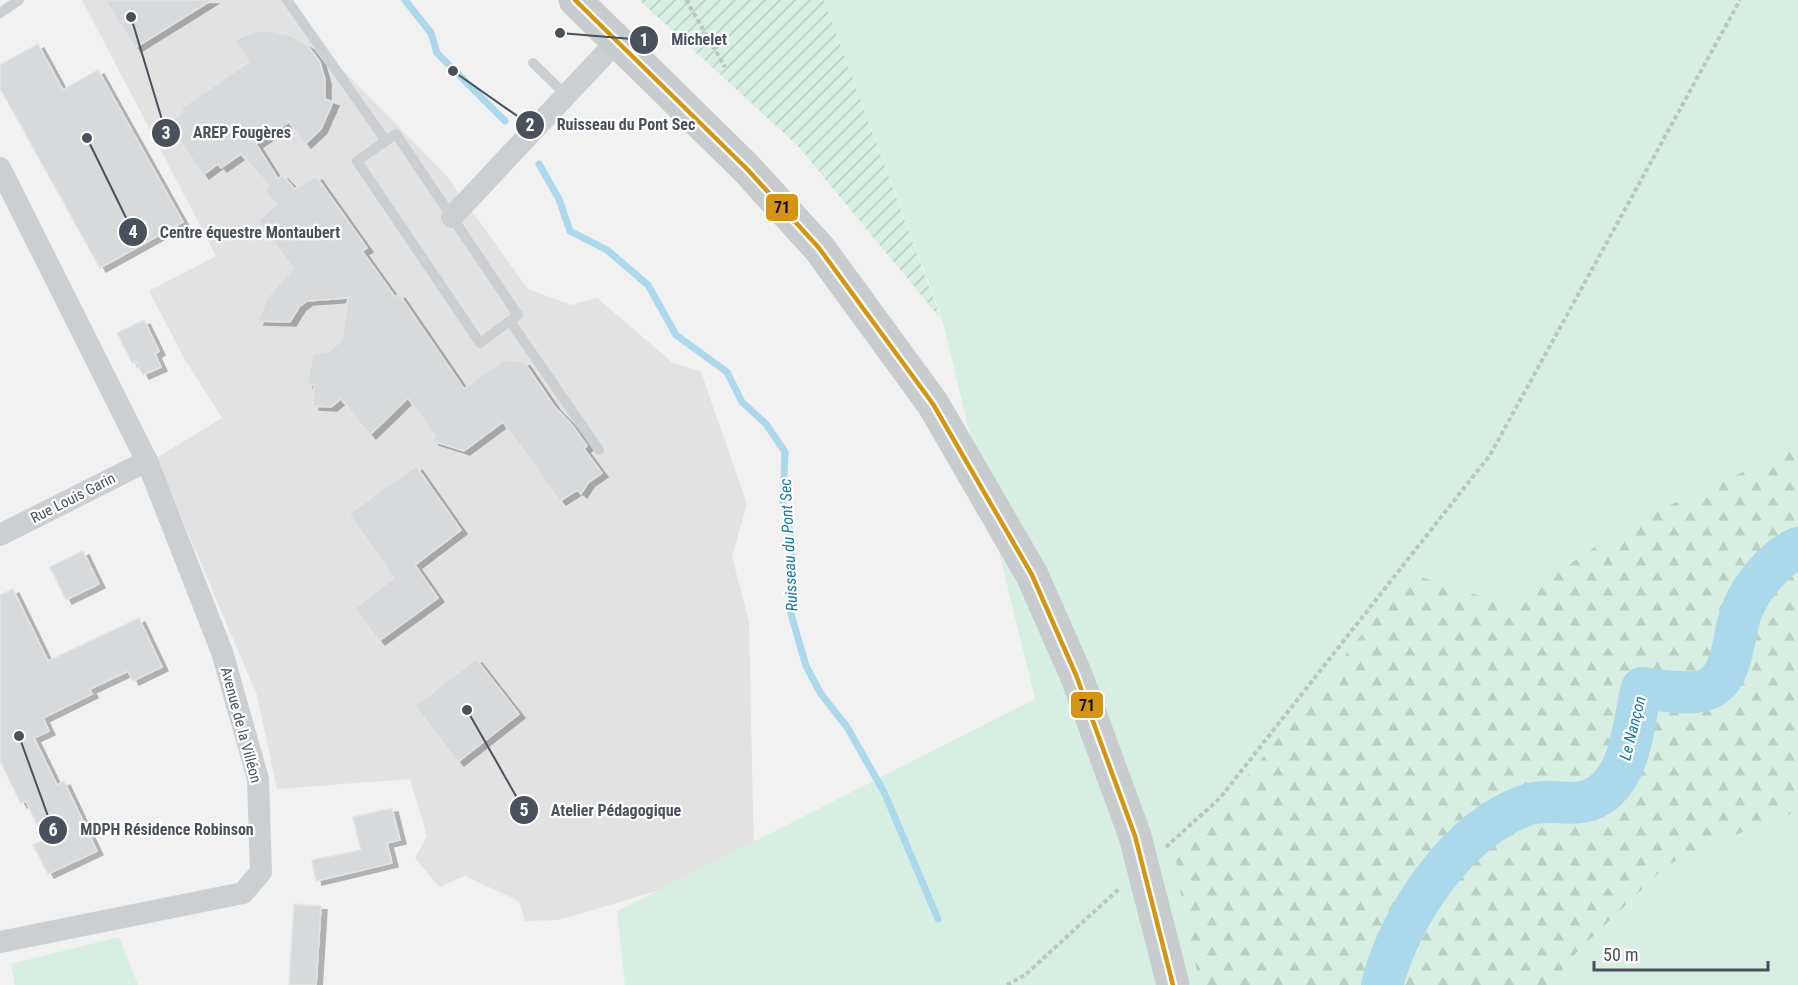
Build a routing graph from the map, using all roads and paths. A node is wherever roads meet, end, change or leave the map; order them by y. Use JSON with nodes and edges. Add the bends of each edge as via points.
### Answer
{"nodes":[{"id":1,"x":19,"y":0,"type":"edge"},
{"id":2,"x":287,"y":0,"type":"edge"},
{"id":3,"x":575,"y":0,"type":"edge"},
{"id":4,"x":686,"y":0,"type":"edge"},
{"id":5,"x":1740,"y":0,"type":"edge"},
{"id":6,"x":0,"y":14,"type":"edge"},
{"id":7,"x":617,"y":41,"type":"junction"},
{"id":8,"x":533,"y":63,"type":"dead end"},
{"id":9,"x":725,"y":67,"type":"dead end"},
{"id":10,"x":565,"y":94,"type":"junction"},
{"id":11,"x":386,"y":141,"type":"junction"},
{"id":12,"x":0,"y":168,"type":"edge"},
{"id":13,"x":452,"y":217,"type":"junction"},
{"id":14,"x":510,"y":321,"type":"junction"},
{"id":15,"x":599,"y":450,"type":"dead end"},
{"id":16,"x":147,"y":461,"type":"junction"},
{"id":17,"x":0,"y":535,"type":"edge"},
{"id":18,"x":1143,"y":867,"type":"junction"},
{"id":19,"x":0,"y":942,"type":"edge"},
{"id":20,"x":1007,"y":985,"type":"edge"},
{"id":21,"x":1173,"y":985,"type":"edge"}],
"edges":[{"from":1,"to":6,"type":"lane"},
{"from":2,"to":11,"type":"lane"},
{"from":3,"to":7,"type":"main road"},
{"from":4,"to":9,"type":"path"},
{"from":5,"to":18,"type":"path","via":[[1490,455],[1220,798]]},
{"from":7,"to":10,"type":"street"},
{"from":7,"to":18,"type":"main road","via":[[747,169],[819,248],[933,405],[1032,575],[1076,675]]},
{"from":8,"to":10,"type":"lane"},
{"from":10,"to":13,"type":"street"},
{"from":11,"to":13,"type":"lane","via":[[396,134]]},
{"from":11,"to":14,"type":"lane","via":[[357,161],[480,343]]},
{"from":12,"to":16,"type":"street","name":"Avenue de la Villéon"},
{"from":13,"to":14,"type":"lane","via":[[518,315]]},
{"from":14,"to":15,"type":"lane"},
{"from":16,"to":17,"type":"street","name":"Rue Louis Garin"},
{"from":16,"to":19,"type":"street","name":"Avenue de la Villéon","via":[[222,652],[258,779],[261,872],[243,893]]},
{"from":18,"to":20,"type":"path","via":[[1025,975]]},
{"from":18,"to":21,"type":"main road"}]}
